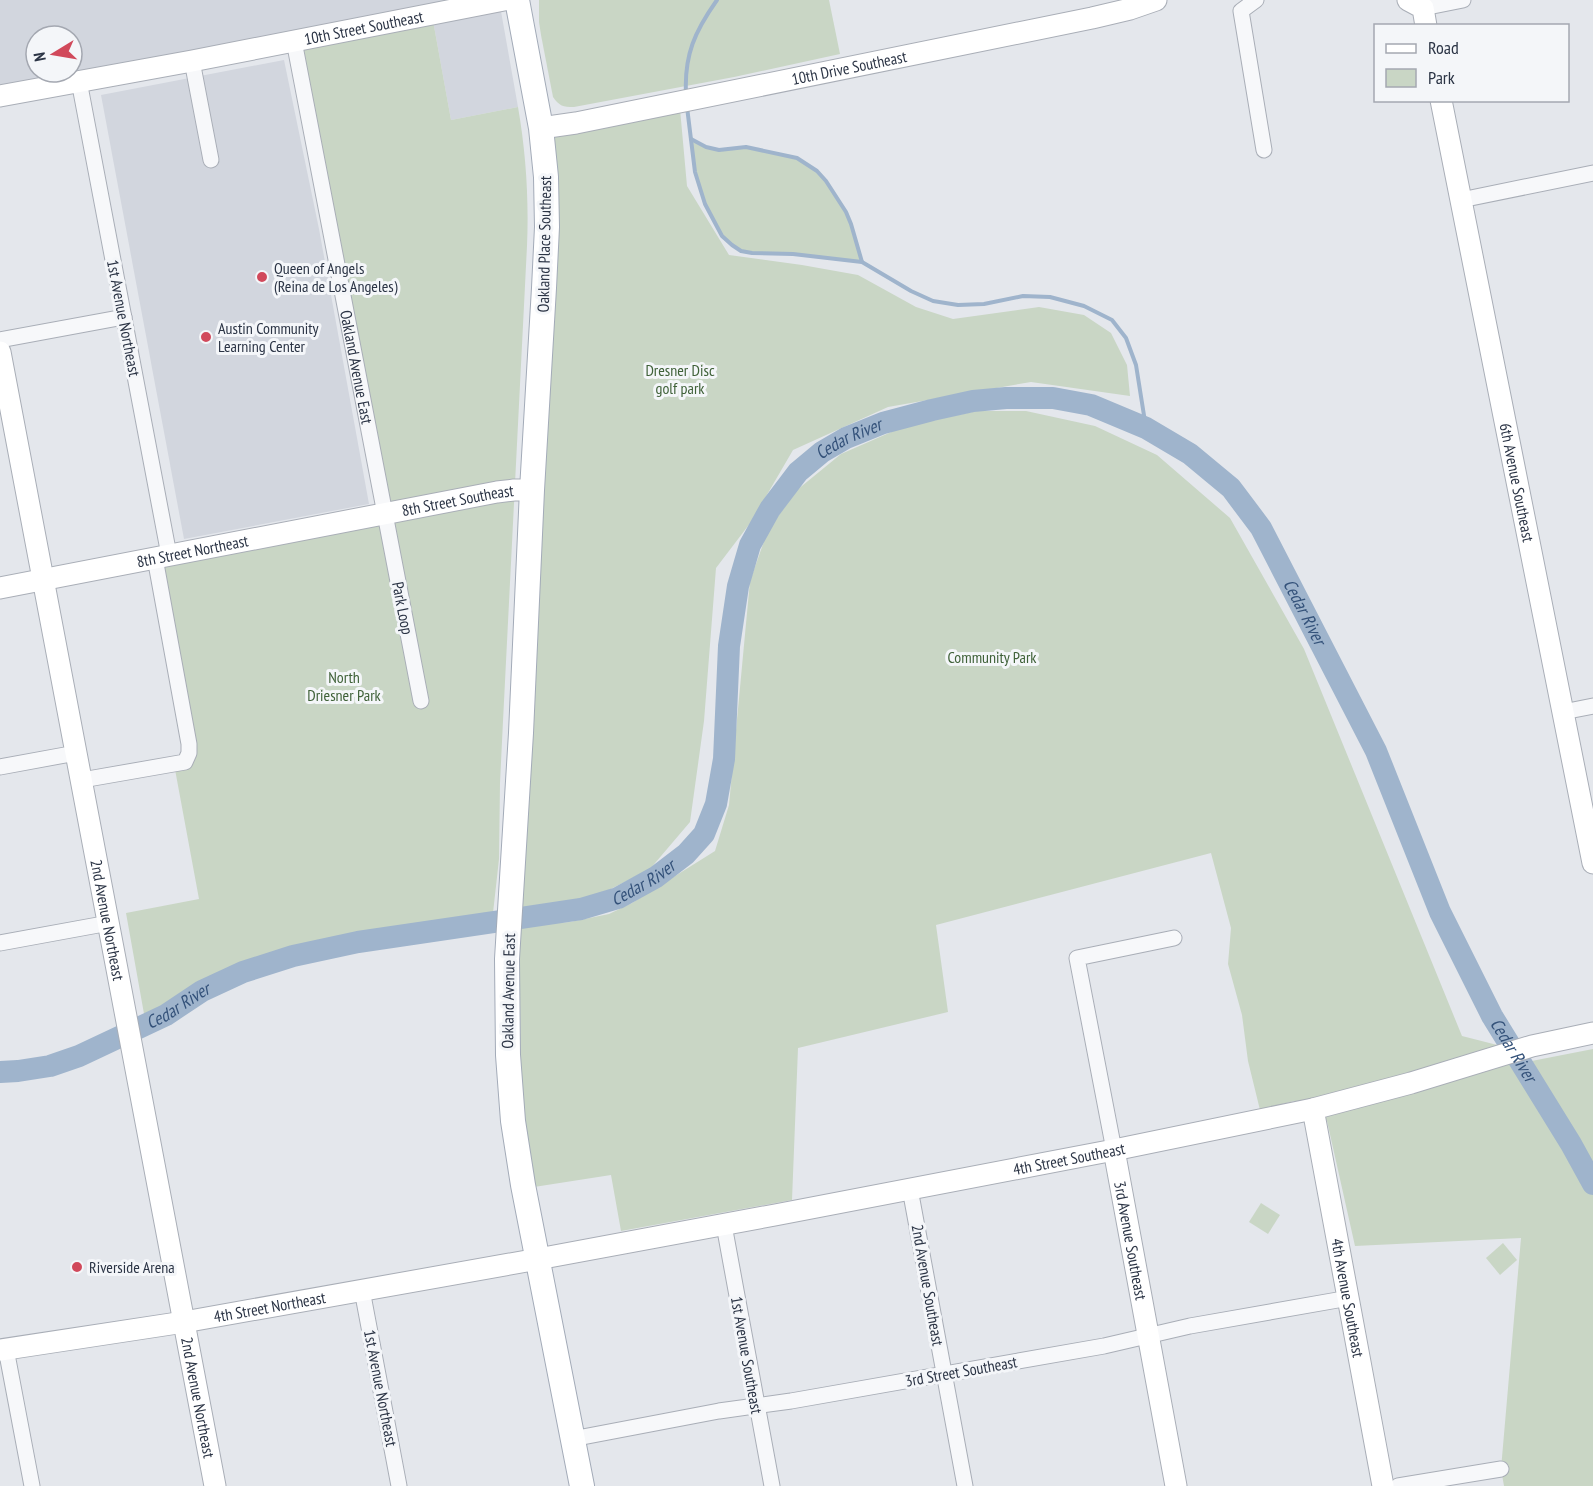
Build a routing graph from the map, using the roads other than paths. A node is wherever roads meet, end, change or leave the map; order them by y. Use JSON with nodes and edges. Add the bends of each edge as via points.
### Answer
{"nodes":[{"id":1,"x":504,"y":0,"type":"edge"},
{"id":2,"x":517,"y":0,"type":"edge"},
{"id":3,"x":1156,"y":0,"type":"edge"},
{"id":4,"x":1256,"y":0,"type":"edge"},
{"id":5,"x":1463,"y":0,"type":"edge"},
{"id":6,"x":1419,"y":11,"type":"edge"},
{"id":7,"x":294,"y":41,"type":"junction"},
{"id":8,"x":192,"y":61,"type":"junction"},
{"id":9,"x":84,"y":80,"type":"edge"},
{"id":10,"x":64,"y":84,"type":"edge"},
{"id":11,"x":81,"y":84,"type":"edge"},
{"id":12,"x":0,"y":96,"type":"edge"},
{"id":13,"x":1441,"y":102,"type":"edge"},
{"id":14,"x":541,"y":128,"type":"junction"},
{"id":15,"x":1264,"y":150,"type":"dead end"},
{"id":16,"x":211,"y":160,"type":"dead end"},
{"id":17,"x":1593,"y":173,"type":"edge"},
{"id":18,"x":1461,"y":200,"type":"junction"},
{"id":19,"x":124,"y":317,"type":"junction"},
{"id":20,"x":0,"y":340,"type":"edge"},
{"id":21,"x":0,"y":352,"type":"edge"},
{"id":22,"x":532,"y":490,"type":"junction"},
{"id":23,"x":385,"y":515,"type":"junction"},
{"id":24,"x":162,"y":556,"type":"junction"},
{"id":25,"x":44,"y":580,"type":"junction"},
{"id":26,"x":0,"y":588,"type":"edge"},
{"id":27,"x":421,"y":701,"type":"dead end"},
{"id":28,"x":1593,"y":706,"type":"edge"},
{"id":29,"x":1563,"y":712,"type":"junction"},
{"id":30,"x":76,"y":753,"type":"junction"},
{"id":31,"x":0,"y":767,"type":"edge"},
{"id":32,"x":82,"y":780,"type":"junction"},
{"id":33,"x":1593,"y":863,"type":"edge"},
{"id":34,"x":109,"y":923,"type":"junction"},
{"id":35,"x":1174,"y":938,"type":"dead end"},
{"id":36,"x":0,"y":944,"type":"edge"},
{"id":37,"x":1593,"y":1033,"type":"edge"},
{"id":38,"x":1313,"y":1109,"type":"junction"},
{"id":39,"x":1114,"y":1150,"type":"junction"},
{"id":40,"x":910,"y":1190,"type":"junction"},
{"id":41,"x":724,"y":1225,"type":"junction"},
{"id":42,"x":538,"y":1259,"type":"junction"},
{"id":43,"x":362,"y":1290,"type":"junction"},
{"id":44,"x":1348,"y":1298,"type":"junction"},
{"id":45,"x":184,"y":1322,"type":"junction"},
{"id":46,"x":1149,"y":1335,"type":"junction"},
{"id":47,"x":3,"y":1349,"type":"edge"},
{"id":48,"x":944,"y":1374,"type":"junction"},
{"id":49,"x":757,"y":1406,"type":"junction"},
{"id":50,"x":572,"y":1439,"type":"junction"},
{"id":51,"x":1501,"y":1469,"type":"dead end"},
{"id":52,"x":32,"y":1486,"type":"edge"},
{"id":53,"x":215,"y":1486,"type":"edge"},
{"id":54,"x":399,"y":1486,"type":"edge"},
{"id":55,"x":582,"y":1486,"type":"edge"},
{"id":56,"x":772,"y":1486,"type":"edge"},
{"id":57,"x":964,"y":1486,"type":"edge"},
{"id":58,"x":1176,"y":1486,"type":"edge"},
{"id":59,"x":1383,"y":1486,"type":"edge"},
{"id":60,"x":1398,"y":1486,"type":"edge"}],
"edges":[{"from":1,"to":7,"type":"street","name":"10th Street Southeast"},
{"from":2,"to":14,"type":"main road","name":"Oakland Place Southeast"},
{"from":3,"to":14,"type":"street","name":"10th Drive Southeast","via":[[1092,18]]},
{"from":4,"to":15,"type":"street","via":[[1241,11]]},
{"from":5,"to":6,"type":"street"},
{"from":7,"to":8,"type":"street","name":"10th Street Southeast"},
{"from":7,"to":23,"type":"street","name":"Oakland Avenue East"},
{"from":8,"to":9,"type":"street","name":"10th Street Southeast"},
{"from":8,"to":16,"type":"street"},
{"from":10,"to":12,"type":"street","name":"10th Street Southeast"},
{"from":11,"to":19,"type":"street","name":"1st Avenue Northeast"},
{"from":13,"to":18,"type":"street","name":"6th Avenue Southeast"},
{"from":14,"to":22,"type":"main road","name":"Oakland Place Southeast","via":[[547,226]]},
{"from":17,"to":18,"type":"street"},
{"from":18,"to":29,"type":"street","name":"6th Avenue Southeast"},
{"from":19,"to":20,"type":"street"},
{"from":19,"to":24,"type":"street","name":"1st Avenue Northeast"},
{"from":21,"to":25,"type":"street","name":"2nd Avenue Northeast"},
{"from":22,"to":23,"type":"street","name":"8th Street Southeast","via":[[497,492]]},
{"from":22,"to":42,"type":"main road","name":"Oakland Avenue East","via":[[506,1016],[517,1150]]},
{"from":23,"to":24,"type":"street","name":"8th Street Northeast"},
{"from":23,"to":27,"type":"street","name":"Park Loop"},
{"from":24,"to":25,"type":"street","name":"8th Street Northeast"},
{"from":24,"to":32,"type":"street","name":"1st Avenue Northeast","via":[[189,753],[185,762]]},
{"from":25,"to":26,"type":"street","name":"8th Street Northeast"},
{"from":25,"to":30,"type":"street","name":"2nd Avenue Northeast"},
{"from":28,"to":29,"type":"street"},
{"from":29,"to":33,"type":"street","name":"6th Avenue Southeast"},
{"from":30,"to":31,"type":"street"},
{"from":30,"to":32,"type":"street","name":"2nd Avenue Northeast"},
{"from":32,"to":34,"type":"street","name":"2nd Avenue Northeast"},
{"from":34,"to":36,"type":"street"},
{"from":34,"to":45,"type":"street","name":"2nd Avenue Northeast"},
{"from":35,"to":39,"type":"street","name":"3rd Avenue Southeast","via":[[1077,958]]},
{"from":37,"to":38,"type":"street","name":"4th Street Southeast"},
{"from":38,"to":39,"type":"street","name":"4th Street Southeast"},
{"from":38,"to":44,"type":"street","name":"4th Avenue Southeast"},
{"from":39,"to":40,"type":"street","name":"4th Street Southeast"},
{"from":39,"to":46,"type":"street","name":"3rd Avenue Southeast"},
{"from":40,"to":41,"type":"street","name":"4th Street Southeast"},
{"from":40,"to":48,"type":"street","name":"2nd Avenue Southeast"},
{"from":41,"to":42,"type":"street","name":"4th Street Southeast"},
{"from":41,"to":49,"type":"street","name":"1st Avenue Southeast"},
{"from":42,"to":43,"type":"street","name":"4th Street Northeast"},
{"from":42,"to":50,"type":"main road","name":"Oakland Avenue East"},
{"from":43,"to":45,"type":"street","name":"4th Street Northeast"},
{"from":43,"to":54,"type":"street","name":"1st Avenue Northeast"},
{"from":44,"to":46,"type":"street","name":"3rd Street Southeast"},
{"from":44,"to":59,"type":"street","name":"4th Avenue Southeast"},
{"from":45,"to":47,"type":"street","name":"4th Street Northeast"},
{"from":45,"to":53,"type":"street","name":"2nd Avenue Northeast"},
{"from":46,"to":48,"type":"street","name":"3rd Street Southeast"},
{"from":46,"to":58,"type":"street","name":"3rd Avenue Southeast"},
{"from":47,"to":52,"type":"street"},
{"from":48,"to":49,"type":"street","name":"3rd Street Southeast"},
{"from":48,"to":57,"type":"street","name":"2nd Avenue Southeast"},
{"from":49,"to":50,"type":"street","name":"3rd Street Southeast"},
{"from":49,"to":56,"type":"street","name":"1st Avenue Southeast"},
{"from":50,"to":55,"type":"main road","name":"Oakland Avenue East"},
{"from":51,"to":60,"type":"street"}]}
